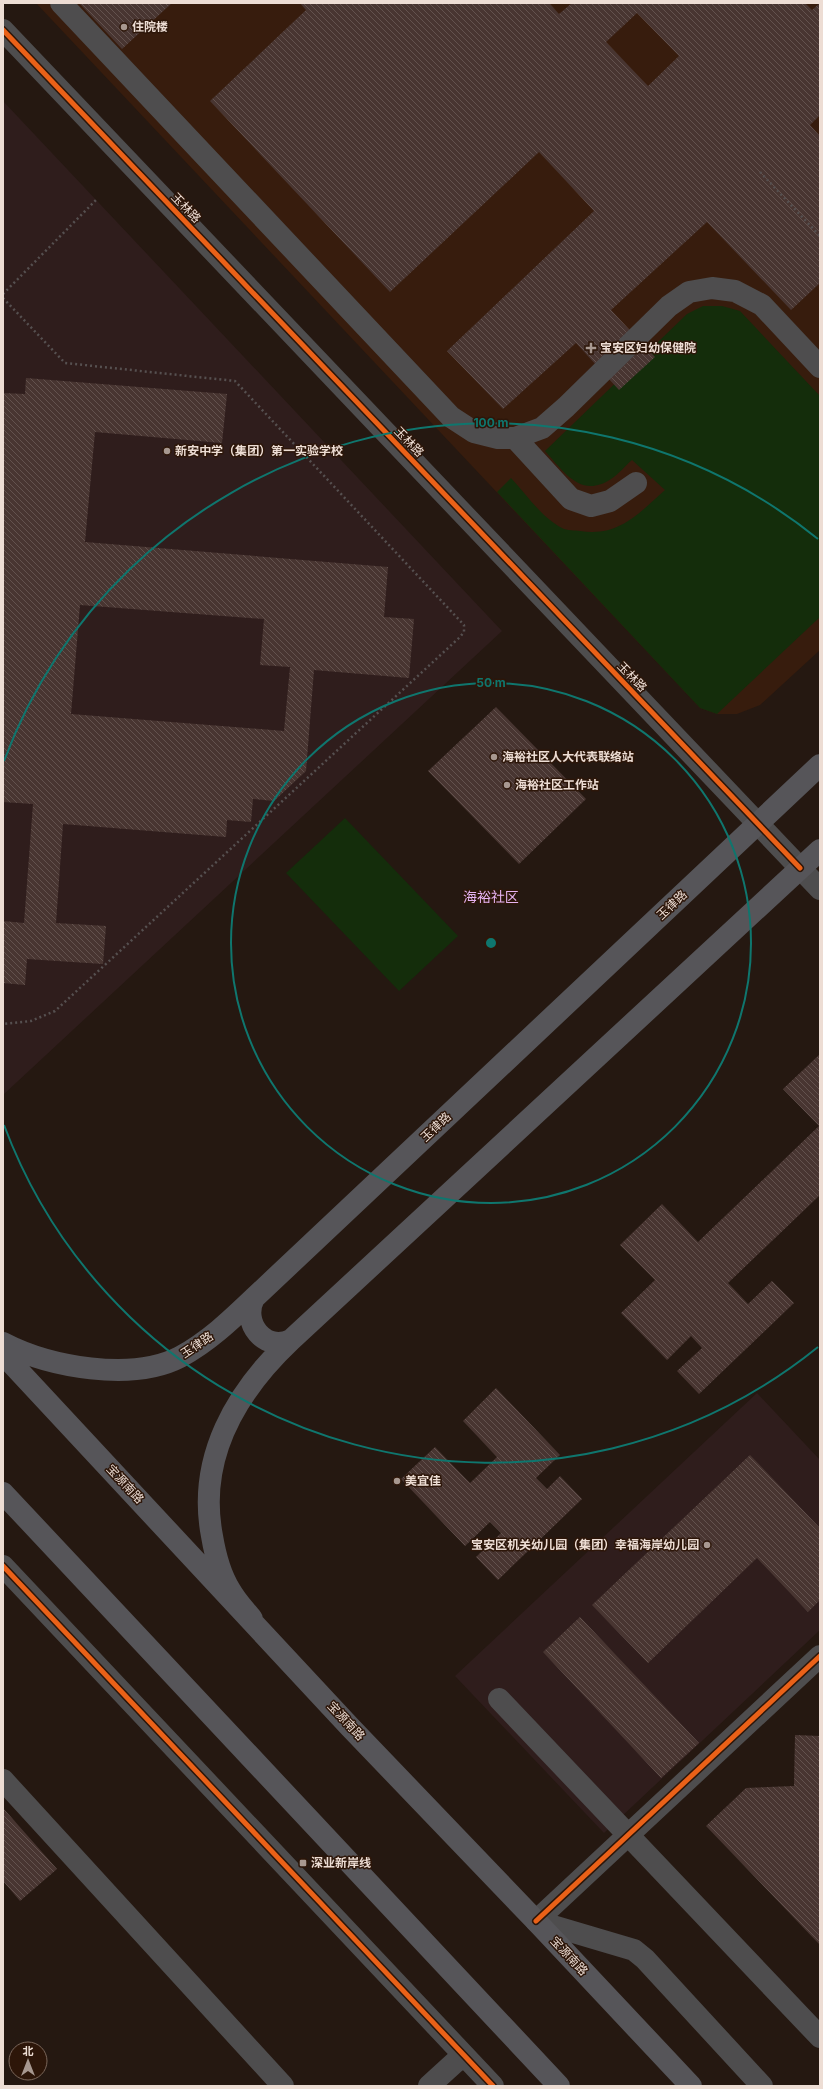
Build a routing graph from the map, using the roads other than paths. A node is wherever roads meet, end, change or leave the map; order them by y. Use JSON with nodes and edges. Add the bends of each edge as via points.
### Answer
{"nodes":[{"id":1,"x":62,"y":3,"type":"edge"},
{"id":2,"x":3,"y":30,"type":"edge"},
{"id":3,"x":820,"y":367,"type":"edge"},
{"id":4,"x":516,"y":438,"type":"junction"},
{"id":5,"x":636,"y":483,"type":"dead end"},
{"id":6,"x":820,"y":765,"type":"edge"},
{"id":7,"x":758,"y":824,"type":"junction"},
{"id":8,"x":820,"y":850,"type":"edge"},
{"id":9,"x":800,"y":868,"type":"junction"},
{"id":10,"x":820,"y":889,"type":"edge"},
{"id":11,"x":254,"y":1298,"type":"junction"},
{"id":12,"x":291,"y":1340,"type":"junction"},
{"id":13,"x":3,"y":1343,"type":"edge"},
{"id":14,"x":3,"y":1354,"type":"edge"},
{"id":15,"x":3,"y":1493,"type":"edge"},
{"id":16,"x":3,"y":1566,"type":"edge"},
{"id":17,"x":252,"y":1620,"type":"junction"},
{"id":18,"x":820,"y":1656,"type":"edge"},
{"id":19,"x":499,"y":1699,"type":"dead end"},
{"id":20,"x":3,"y":1780,"type":"edge"},
{"id":21,"x":629,"y":1835,"type":"junction"},
{"id":22,"x":536,"y":1921,"type":"junction"},
{"id":23,"x":820,"y":2037,"type":"edge"},
{"id":24,"x":463,"y":2055,"type":"junction"},
{"id":25,"x":283,"y":2086,"type":"edge"},
{"id":26,"x":429,"y":2086,"type":"edge"},
{"id":27,"x":493,"y":2086,"type":"edge"},
{"id":28,"x":559,"y":2086,"type":"edge"},
{"id":29,"x":690,"y":2086,"type":"edge"},
{"id":30,"x":762,"y":2086,"type":"edge"}],
"edges":[{"from":1,"to":4,"type":"street","via":[[451,417],[474,432],[498,438]]},
{"from":2,"to":7,"type":"street","name":"玉林路"},
{"from":3,"to":4,"type":"street","via":[[762,305],[735,291],[712,288],[689,292],[670,306],[542,428]]},
{"from":4,"to":5,"type":"street","via":[[571,499],[591,506],[610,502]]},
{"from":6,"to":7,"type":"main road","name":"玉律路"},
{"from":7,"to":9,"type":"street","name":"玉林路"},
{"from":7,"to":11,"type":"main road","name":"玉律路"},
{"from":8,"to":9,"type":"main road"},
{"from":9,"to":10,"type":"street","name":"玉林路"},
{"from":9,"to":12,"type":"main road"},
{"from":11,"to":12,"type":"main road","via":[[250,1321],[260,1336],[277,1343]]},
{"from":11,"to":13,"type":"main road","name":"玉律路","via":[[207,1340],[179,1358],[147,1367],[88,1368],[57,1363]]},
{"from":12,"to":17,"type":"main road","via":[[273,1356],[240,1401],[215,1452],[209,1477],[210,1524],[220,1569],[230,1591]]},
{"from":14,"to":17,"type":"main road","name":"宝源南路"},
{"from":15,"to":28,"type":"main road"},
{"from":16,"to":24,"type":"street"},
{"from":17,"to":22,"type":"main road","name":"宝源南路","via":[[350,1727]]},
{"from":18,"to":21,"type":"street"},
{"from":19,"to":21,"type":"street"},
{"from":20,"to":25,"type":"street"},
{"from":21,"to":22,"type":"street"},
{"from":21,"to":23,"type":"street"},
{"from":22,"to":29,"type":"main road","name":"宝源南路"},
{"from":22,"to":30,"type":"street","via":[[634,1950]]},
{"from":24,"to":26,"type":"street"},
{"from":24,"to":27,"type":"street"}]}
